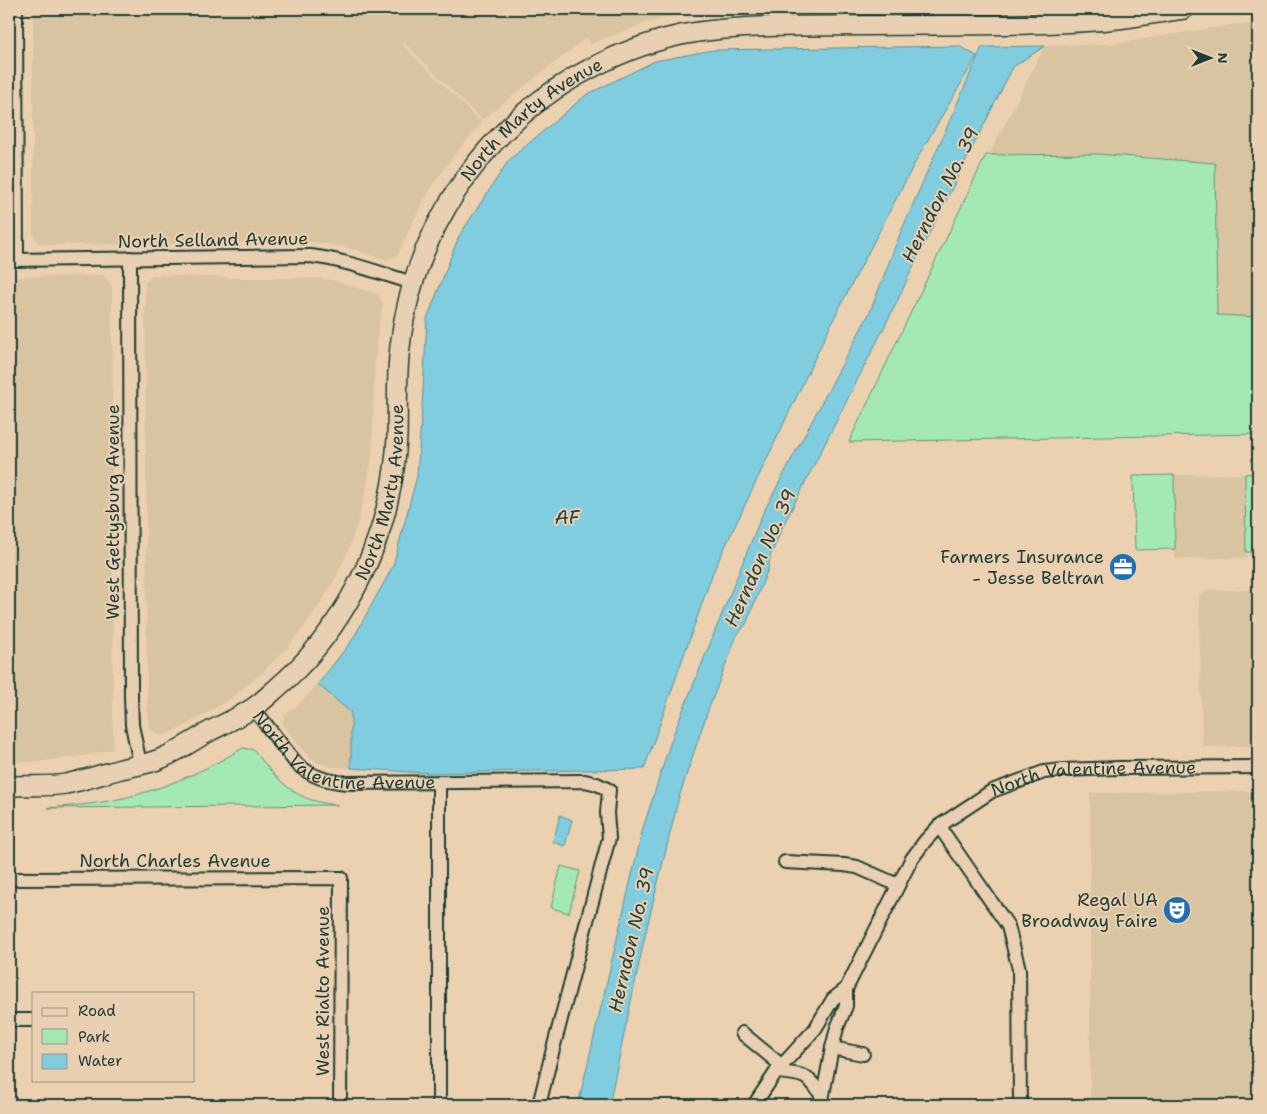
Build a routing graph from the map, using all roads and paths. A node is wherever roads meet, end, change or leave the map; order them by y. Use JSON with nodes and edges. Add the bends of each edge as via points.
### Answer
{"nodes":[{"id":1,"x":16,"y":9,"type":"edge"},
{"id":2,"x":1184,"y":9,"type":"edge"},
{"id":3,"x":130,"y":258,"type":"junction"},
{"id":4,"x":13,"y":260,"type":"edge"},
{"id":5,"x":414,"y":283,"type":"junction"},
{"id":6,"x":253,"y":708,"type":"junction"},
{"id":7,"x":140,"y":764,"type":"junction"},
{"id":8,"x":1258,"y":767,"type":"edge"},
{"id":9,"x":439,"y":782,"type":"junction"},
{"id":10,"x":9,"y":786,"type":"edge"},
{"id":11,"x":939,"y":826,"type":"junction"},
{"id":12,"x":784,"y":862,"type":"dead end"},
{"id":13,"x":341,"y":878,"type":"joint"},
{"id":14,"x":9,"y":879,"type":"edge"},
{"id":15,"x":898,"y":885,"type":"junction"},
{"id":16,"x":846,"y":989,"type":"junction"},
{"id":17,"x":9,"y":1020,"type":"edge"},
{"id":18,"x":32,"y":1020,"type":"edge"},
{"id":19,"x":742,"y":1032,"type":"dead end"},
{"id":20,"x":832,"y":1048,"type":"junction"},
{"id":21,"x":863,"y":1054,"type":"dead end"},
{"id":22,"x":778,"y":1068,"type":"junction"},
{"id":23,"x":822,"y":1102,"type":"edge"},
{"id":24,"x":340,"y":1105,"type":"edge"},
{"id":25,"x":439,"y":1105,"type":"edge"},
{"id":26,"x":539,"y":1105,"type":"edge"},
{"id":27,"x":754,"y":1105,"type":"edge"},
{"id":28,"x":1020,"y":1105,"type":"edge"}],
"edges":[{"from":1,"to":4,"type":"street"},
{"from":2,"to":5,"type":"street","name":"North Marty Avenue","via":[[1094,22],[744,27],[682,35],[623,53],[552,92],[492,144],[457,188],[442,214],[425,249]]},
{"from":3,"to":4,"type":"street","name":"North Selland Avenue"},
{"from":3,"to":5,"type":"street","name":"North Selland Avenue","via":[[310,256],[350,263]]},
{"from":3,"to":7,"type":"street","name":"West Gettysburg Avenue","via":[[131,697],[132,725]]},
{"from":5,"to":6,"type":"street","name":"North Marty Avenue","via":[[400,346],[392,478],[387,505],[370,556],[349,601],[324,638],[301,666]]},
{"from":6,"to":7,"type":"street","name":"North Valentine Avenue","via":[[159,759]]},
{"from":6,"to":9,"type":"street","name":"North Valentine Avenue","via":[[296,763],[322,779],[347,783]]},
{"from":7,"to":10,"type":"street","name":"North Valentine Avenue","via":[[63,784]]},
{"from":8,"to":11,"type":"street","name":"North Valentine Avenue","via":[[1044,772],[992,791]]},
{"from":9,"to":25,"type":"street"},
{"from":9,"to":26,"type":"street","name":"North Valentine Avenue","via":[[585,781],[609,790],[609,838]]},
{"from":11,"to":15,"type":"street","name":"North Valentine Avenue","via":[[911,860]]},
{"from":11,"to":28,"type":"street","via":[[1008,926],[1019,969]]},
{"from":12,"to":15,"type":"street","via":[[844,864]]},
{"from":13,"to":14,"type":"street","name":"North Charles Avenue"},
{"from":13,"to":24,"type":"street","name":"West Rialto Avenue"},
{"from":15,"to":16,"type":"street","name":"North Valentine Avenue"},
{"from":16,"to":20,"type":"street","via":[[846,1006]]},
{"from":16,"to":22,"type":"street","via":[[834,999],[815,1029]]},
{"from":17,"to":18,"type":"street"},
{"from":19,"to":22,"type":"street"},
{"from":20,"to":21,"type":"street"},
{"from":20,"to":23,"type":"street"},
{"from":22,"to":23,"type":"street","via":[[813,1082]]},
{"from":22,"to":27,"type":"street"}]}
